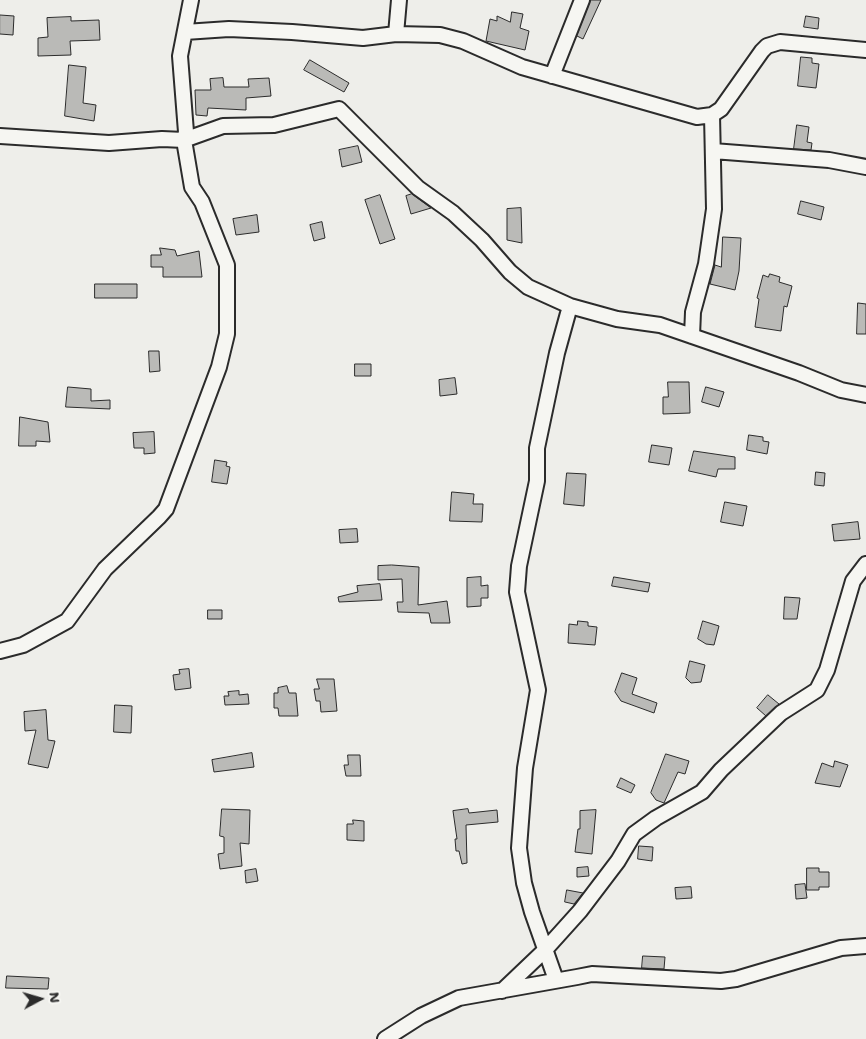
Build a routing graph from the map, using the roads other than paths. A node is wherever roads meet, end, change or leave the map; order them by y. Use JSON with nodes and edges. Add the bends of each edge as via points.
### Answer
{"nodes":[{"id":1,"x":191,"y":0,"type":"edge"},
{"id":2,"x":399,"y":0,"type":"edge"},
{"id":3,"x":582,"y":0,"type":"edge"},
{"id":4,"x":185,"y":32,"type":"junction"},
{"id":5,"x":396,"y":34,"type":"junction"},
{"id":6,"x":866,"y":50,"type":"edge"},
{"id":7,"x":552,"y":76,"type":"junction"},
{"id":8,"x":712,"y":115,"type":"junction"},
{"id":9,"x":0,"y":136,"type":"edge"},
{"id":10,"x":184,"y":140,"type":"junction"},
{"id":11,"x":713,"y":151,"type":"junction"},
{"id":12,"x":866,"y":167,"type":"edge"},
{"id":13,"x":570,"y":306,"type":"junction"},
{"id":14,"x":693,"y":312,"type":"junction"},
{"id":15,"x":668,"y":328,"type":"junction"},
{"id":16,"x":692,"y":336,"type":"junction"},
{"id":17,"x":866,"y":395,"type":"edge"},
{"id":18,"x":866,"y":564,"type":"edge"},
{"id":19,"x":0,"y":651,"type":"edge"},
{"id":20,"x":866,"y":946,"type":"edge"},
{"id":21,"x":544,"y":952,"type":"junction"},
{"id":22,"x":556,"y":980,"type":"junction"},
{"id":23,"x":502,"y":991,"type":"junction"},
{"id":24,"x":385,"y":1039,"type":"edge"}],
"edges":[{"from":1,"to":4,"type":"street"},
{"from":2,"to":5,"type":"street"},
{"from":3,"to":7,"type":"street"},
{"from":4,"to":5,"type":"street","via":[[256,30],[363,38]]},
{"from":4,"to":10,"type":"street","via":[[180,56]]},
{"from":5,"to":7,"type":"street","via":[[440,35],[463,41],[522,67]]},
{"from":6,"to":8,"type":"street","via":[[780,42],[767,46],[721,109]]},
{"from":7,"to":8,"type":"street","via":[[697,117]]},
{"from":8,"to":11,"type":"street"},
{"from":9,"to":10,"type":"street","via":[[109,143],[162,138]]},
{"from":10,"to":13,"type":"street","via":[[223,126],[274,125],[339,109],[418,188],[453,213],[482,240],[510,272],[528,287]]},
{"from":10,"to":19,"type":"street","via":[[192,187],[202,202],[227,265],[227,334],[220,367],[166,509],[160,517],[105,569],[68,621],[23,644]]},
{"from":11,"to":12,"type":"street","via":[[829,160]]},
{"from":11,"to":14,"type":"street","via":[[714,209],[706,264]]},
{"from":13,"to":15,"type":"street"},
{"from":13,"to":21,"type":"street","via":[[537,448],[537,481],[519,566],[517,592],[538,690],[525,768],[519,848],[524,883]]},
{"from":14,"to":15,"type":"street"},
{"from":14,"to":16,"type":"street"},
{"from":15,"to":16,"type":"street"},
{"from":16,"to":17,"type":"street","via":[[841,390]]},
{"from":18,"to":21,"type":"street","via":[[853,581],[828,670],[817,690],[781,713],[702,792],[634,834],[580,911]]},
{"from":20,"to":22,"type":"street","via":[[841,948],[746,978],[721,981],[592,974]]},
{"from":21,"to":22,"type":"street"},
{"from":21,"to":23,"type":"street"},
{"from":22,"to":23,"type":"street"},
{"from":23,"to":24,"type":"street","via":[[459,998],[421,1016]]}]}
